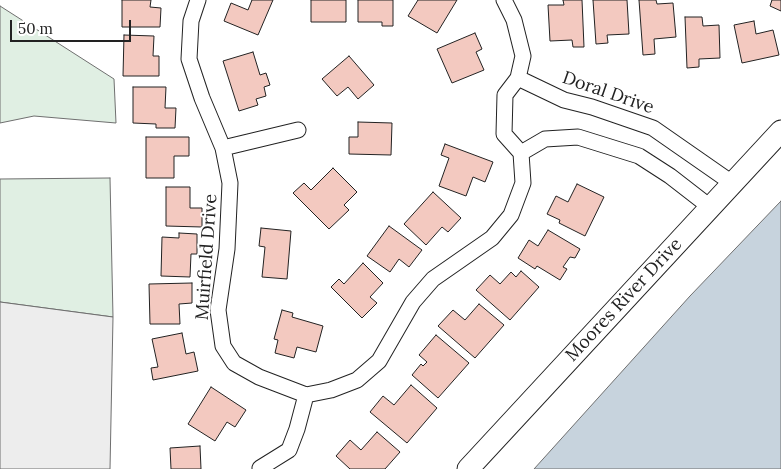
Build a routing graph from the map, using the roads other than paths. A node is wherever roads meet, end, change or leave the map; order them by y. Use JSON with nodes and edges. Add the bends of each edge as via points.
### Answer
{"nodes":[{"id":1,"x":198,"y":0,"type":"edge"},
{"id":2,"x":504,"y":0,"type":"edge"},
{"id":3,"x":518,"y":78,"type":"junction"},
{"id":4,"x":298,"y":130,"type":"dead end"},
{"id":5,"x":781,"y":131,"type":"edge"},
{"id":6,"x":223,"y":148,"type":"junction"},
{"id":7,"x":521,"y":153,"type":"junction"},
{"id":8,"x":732,"y":183,"type":"junction"},
{"id":9,"x":710,"y":207,"type":"junction"},
{"id":10,"x":306,"y":395,"type":"junction"},
{"id":11,"x":260,"y":468,"type":"edge"},
{"id":12,"x":468,"y":469,"type":"edge"}],
"edges":[{"from":1,"to":6,"type":"street","name":"Muirfield Drive","via":[[191,21],[189,59]]},
{"from":2,"to":3,"type":"street","via":[[514,20],[523,56]]},
{"from":3,"to":7,"type":"street","via":[[505,95],[504,134]]},
{"from":3,"to":8,"type":"street","name":"Doral Drive","via":[[564,100],[653,128]]},
{"from":4,"to":6,"type":"street"},
{"from":5,"to":8,"type":"street","name":"Moores River Drive"},
{"from":6,"to":10,"type":"street","name":"Muirfield Drive","via":[[230,182],[227,249],[218,310],[223,346],[234,362],[258,377]]},
{"from":7,"to":9,"type":"street","via":[[545,139],[578,137],[639,156]]},
{"from":7,"to":10,"type":"street","via":[[523,183],[510,215],[492,238],[433,279],[413,302],[379,361],[357,380]]},
{"from":8,"to":9,"type":"street","name":"Moores River Drive"},
{"from":9,"to":12,"type":"street","name":"Moores River Drive"},
{"from":10,"to":11,"type":"street","via":[[289,450]]}]}
